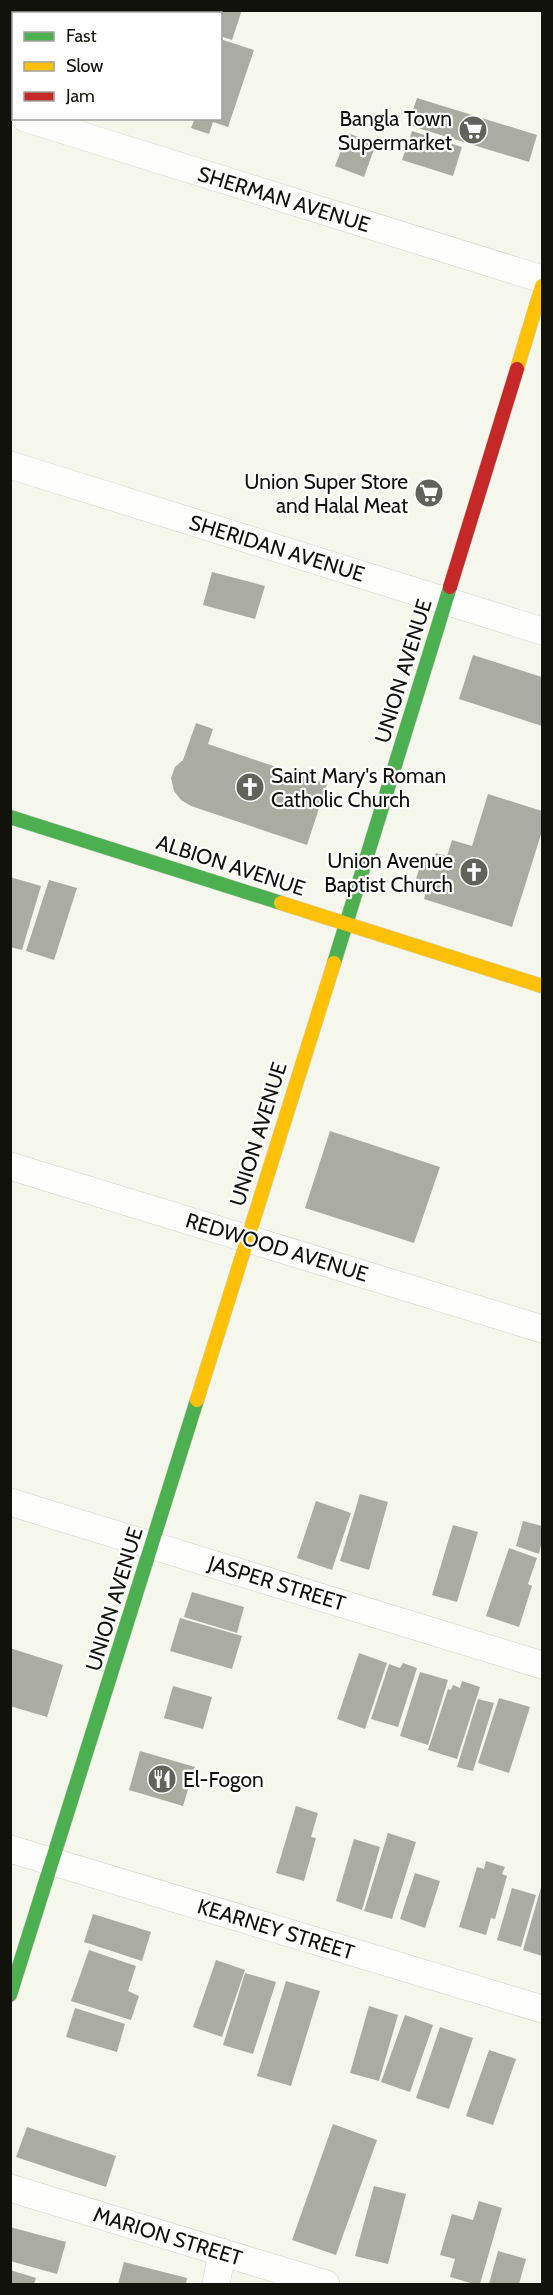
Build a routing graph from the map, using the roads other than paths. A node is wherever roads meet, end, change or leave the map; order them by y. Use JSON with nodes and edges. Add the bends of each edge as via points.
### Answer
{"nodes":[{"id":1,"x":31,"y":120,"type":"edge"},
{"id":2,"x":543,"y":279,"type":"edge"},
{"id":3,"x":543,"y":286,"type":"edge"},
{"id":4,"x":10,"y":465,"type":"edge"},
{"id":5,"x":446,"y":601,"type":"junction"},
{"id":6,"x":543,"y":632,"type":"edge"},
{"id":7,"x":10,"y":817,"type":"edge"},
{"id":8,"x":346,"y":924,"type":"junction"},
{"id":9,"x":543,"y":986,"type":"edge"},
{"id":10,"x":10,"y":1166,"type":"edge"},
{"id":11,"x":248,"y":1238,"type":"junction"},
{"id":12,"x":543,"y":1329,"type":"edge"},
{"id":13,"x":10,"y":1502,"type":"edge"},
{"id":14,"x":153,"y":1545,"type":"junction"},
{"id":15,"x":543,"y":1665,"type":"edge"},
{"id":16,"x":10,"y":1849,"type":"edge"},
{"id":17,"x":52,"y":1862,"type":"junction"},
{"id":18,"x":10,"y":1995,"type":"edge"},
{"id":19,"x":543,"y":2009,"type":"edge"},
{"id":20,"x":10,"y":2188,"type":"edge"},
{"id":21,"x":222,"y":2252,"type":"junction"},
{"id":22,"x":216,"y":2284,"type":"edge"},
{"id":23,"x":326,"y":2284,"type":"edge"}],
"edges":[{"from":1,"to":2,"type":"street","name":"SHERMAN AVENUE"},
{"from":3,"to":5,"type":"main road","name":"UNION AVENUE"},
{"from":4,"to":5,"type":"street","name":"SHERIDAN AVENUE"},
{"from":5,"to":6,"type":"street","name":"SHERIDAN AVENUE"},
{"from":5,"to":8,"type":"main road","name":"UNION AVENUE"},
{"from":7,"to":8,"type":"main road","name":"ALBION AVENUE"},
{"from":8,"to":9,"type":"main road","name":"ALBION AVENUE"},
{"from":8,"to":11,"type":"main road","name":"UNION AVENUE"},
{"from":10,"to":11,"type":"street","name":"REDWOOD AVENUE"},
{"from":11,"to":12,"type":"street","name":"REDWOOD AVENUE"},
{"from":11,"to":14,"type":"main road","name":"UNION AVENUE"},
{"from":13,"to":14,"type":"street","name":"JASPER STREET"},
{"from":14,"to":15,"type":"street","name":"JASPER STREET"},
{"from":14,"to":17,"type":"main road","name":"UNION AVENUE"},
{"from":16,"to":17,"type":"street","name":"KEARNEY STREET"},
{"from":17,"to":18,"type":"main road","name":"UNION AVENUE"},
{"from":17,"to":19,"type":"street","name":"KEARNEY STREET"},
{"from":20,"to":21,"type":"street","name":"MARION STREET"},
{"from":21,"to":22,"type":"street"},
{"from":21,"to":23,"type":"street","name":"MARION STREET"}]}
